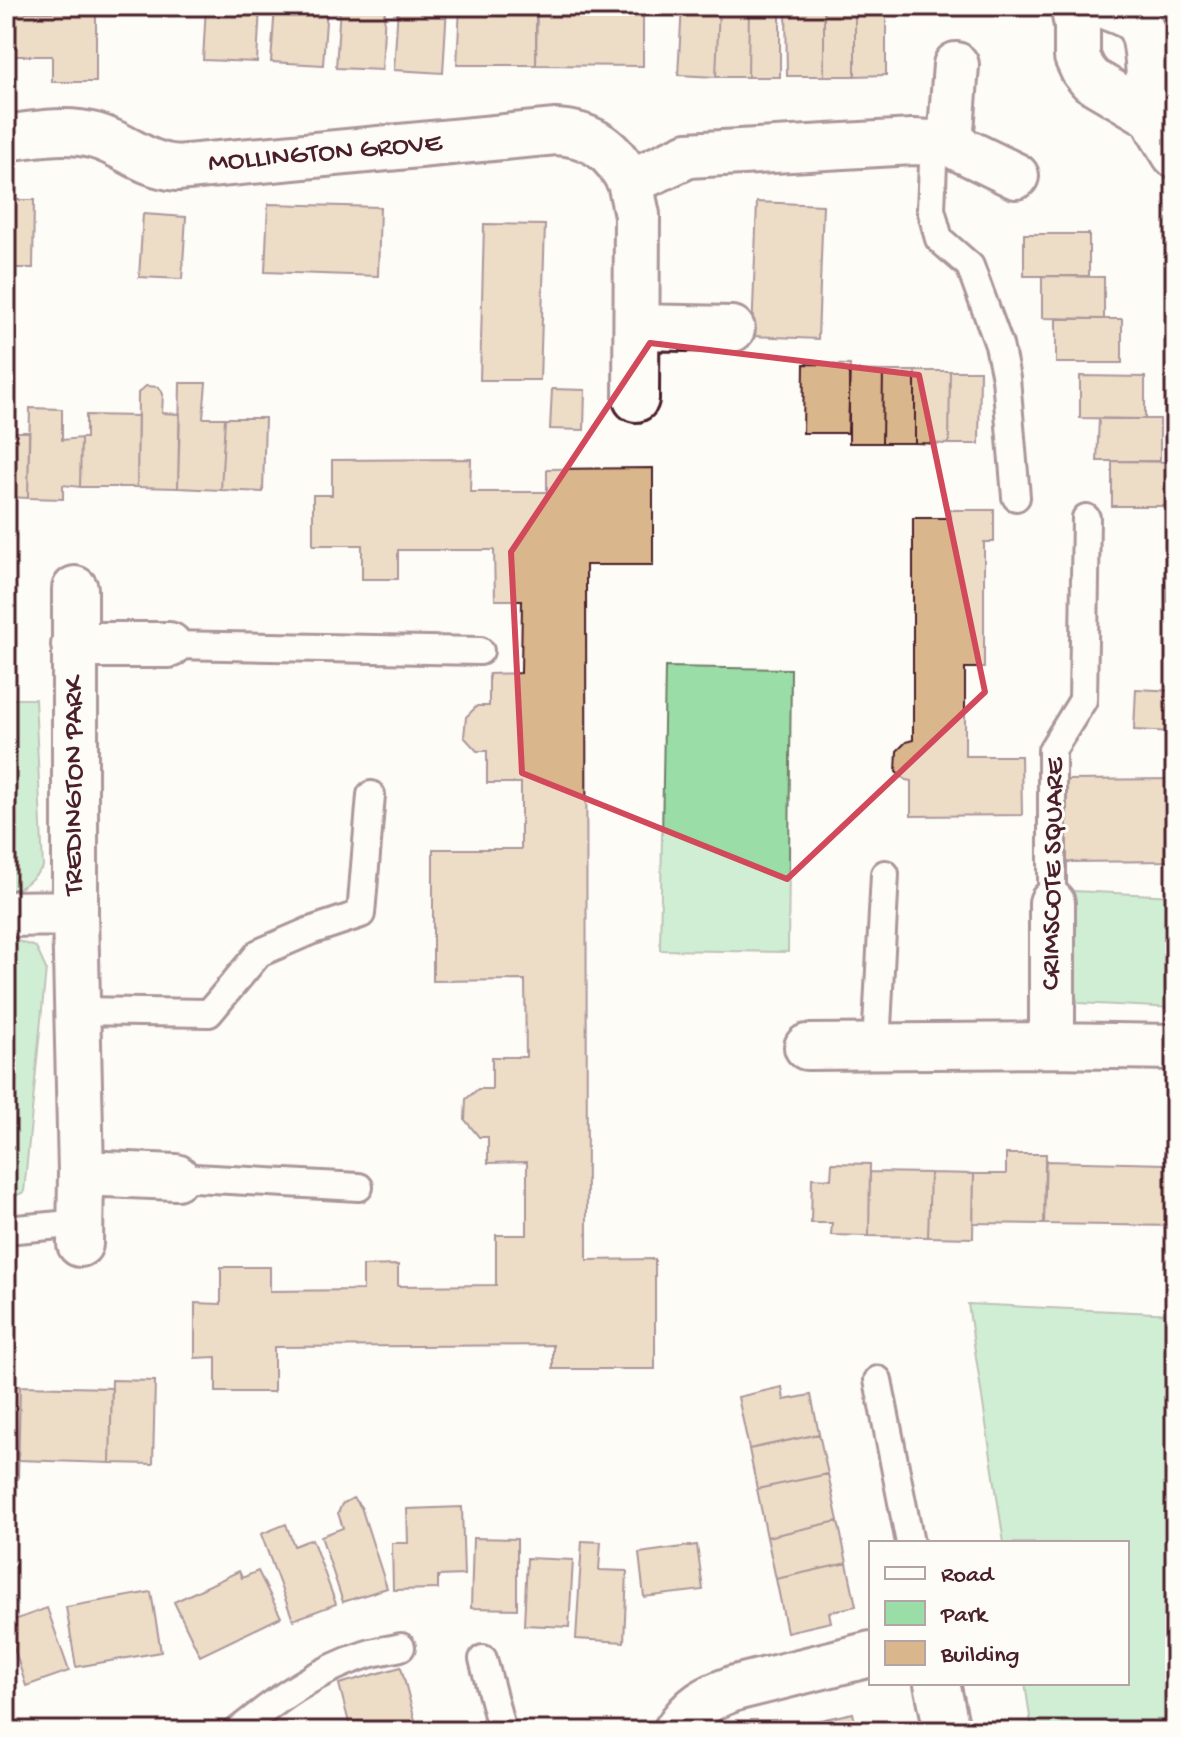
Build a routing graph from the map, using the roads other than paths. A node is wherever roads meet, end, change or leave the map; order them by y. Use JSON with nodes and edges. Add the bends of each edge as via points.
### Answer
{"nodes":[{"id":1,"x":1073,"y":6,"type":"edge"},
{"id":2,"x":1104,"y":6,"type":"edge"},
{"id":3,"x":956,"y":65,"type":"dead end"},
{"id":4,"x":1154,"y":117,"type":"junction"},
{"id":5,"x":6,"y":138,"type":"edge"},
{"id":6,"x":942,"y":143,"type":"junction"},
{"id":7,"x":1175,"y":155,"type":"edge"},
{"id":8,"x":1016,"y":176,"type":"dead end"},
{"id":9,"x":630,"y":182,"type":"junction"},
{"id":10,"x":637,"y":327,"type":"junction"},
{"id":11,"x":732,"y":329,"type":"dead end"},
{"id":12,"x":636,"y":399,"type":"dead end"},
{"id":13,"x":1016,"y":497,"type":"dead end"},
{"id":14,"x":1086,"y":518,"type":"dead end"},
{"id":15,"x":75,"y":589,"type":"dead end"},
{"id":16,"x":74,"y":645,"type":"junction"},
{"id":17,"x":169,"y":645,"type":"joint"},
{"id":18,"x":480,"y":651,"type":"dead end"},
{"id":19,"x":371,"y":795,"type":"dead end"},
{"id":20,"x":885,"y":874,"type":"dead end"},
{"id":21,"x":1052,"y":903,"type":"joint"},
{"id":22,"x":75,"y":913,"type":"junction"},
{"id":23,"x":6,"y":914,"type":"edge"},
{"id":24,"x":76,"y":1011,"type":"junction"},
{"id":25,"x":1052,"y":1045,"type":"junction"},
{"id":26,"x":876,"y":1046,"type":"junction"},
{"id":27,"x":807,"y":1047,"type":"dead end"},
{"id":28,"x":1175,"y":1047,"type":"edge"},
{"id":29,"x":81,"y":1173,"type":"junction"},
{"id":30,"x":176,"y":1177,"type":"joint"},
{"id":31,"x":359,"y":1187,"type":"dead end"},
{"id":32,"x":6,"y":1230,"type":"edge"},
{"id":33,"x":80,"y":1234,"type":"joint"},
{"id":34,"x":878,"y":1380,"type":"dead end"},
{"id":35,"x":910,"y":1541,"type":"edge"},
{"id":36,"x":401,"y":1647,"type":"dead end"},
{"id":37,"x":869,"y":1654,"type":"edge"},
{"id":38,"x":483,"y":1659,"type":"dead end"},
{"id":39,"x":238,"y":1731,"type":"edge"},
{"id":40,"x":502,"y":1731,"type":"edge"},
{"id":41,"x":676,"y":1731,"type":"edge"}],
"edges":[{"from":1,"to":4,"type":"street","via":[[1083,70]]},
{"from":2,"to":4,"type":"street","via":[[1134,19],[1147,41]]},
{"from":3,"to":6,"type":"street"},
{"from":4,"to":7,"type":"street"},
{"from":5,"to":9,"type":"street","name":"MOLLINGTON GROVE","via":[[77,133],[98,137],[161,167],[177,168],[556,132],[598,143]]},
{"from":6,"to":8,"type":"street"},
{"from":6,"to":9,"type":"street","via":[[688,155]]},
{"from":6,"to":13,"type":"lane","via":[[931,209],[939,239],[970,266],[999,345]]},
{"from":9,"to":10,"type":"street","name":"MOLLINGTON GROVE","via":[[637,215]]},
{"from":10,"to":11,"type":"street"},
{"from":10,"to":12,"type":"street","name":"MOLLINGTON GROVE"},
{"from":14,"to":21,"type":"lane","name":"CRIMSCOTE SQUARE","via":[[1083,700],[1052,750]]},
{"from":15,"to":16,"type":"street","name":"TREDINGTON PARK"},
{"from":16,"to":17,"type":"street"},
{"from":16,"to":22,"type":"street","name":"TREDINGTON PARK"},
{"from":17,"to":18,"type":"lane"},
{"from":19,"to":24,"type":"lane","via":[[361,914],[259,953],[209,1013]]},
{"from":20,"to":26,"type":"lane"},
{"from":21,"to":25,"type":"street","name":"CRIMSCOTE SQUARE"},
{"from":22,"to":23,"type":"street","name":"TREDINGTON PARK"},
{"from":22,"to":24,"type":"street"},
{"from":24,"to":29,"type":"street"},
{"from":25,"to":26,"type":"street"},
{"from":25,"to":28,"type":"street"},
{"from":26,"to":27,"type":"street"},
{"from":29,"to":30,"type":"street"},
{"from":29,"to":33,"type":"street"},
{"from":30,"to":31,"type":"lane"},
{"from":32,"to":33,"type":"lane"},
{"from":34,"to":35,"type":"lane"},
{"from":36,"to":39,"type":"lane","via":[[366,1654],[314,1676]]},
{"from":37,"to":41,"type":"street","via":[[720,1693],[691,1711]]},
{"from":38,"to":40,"type":"lane"}]}
